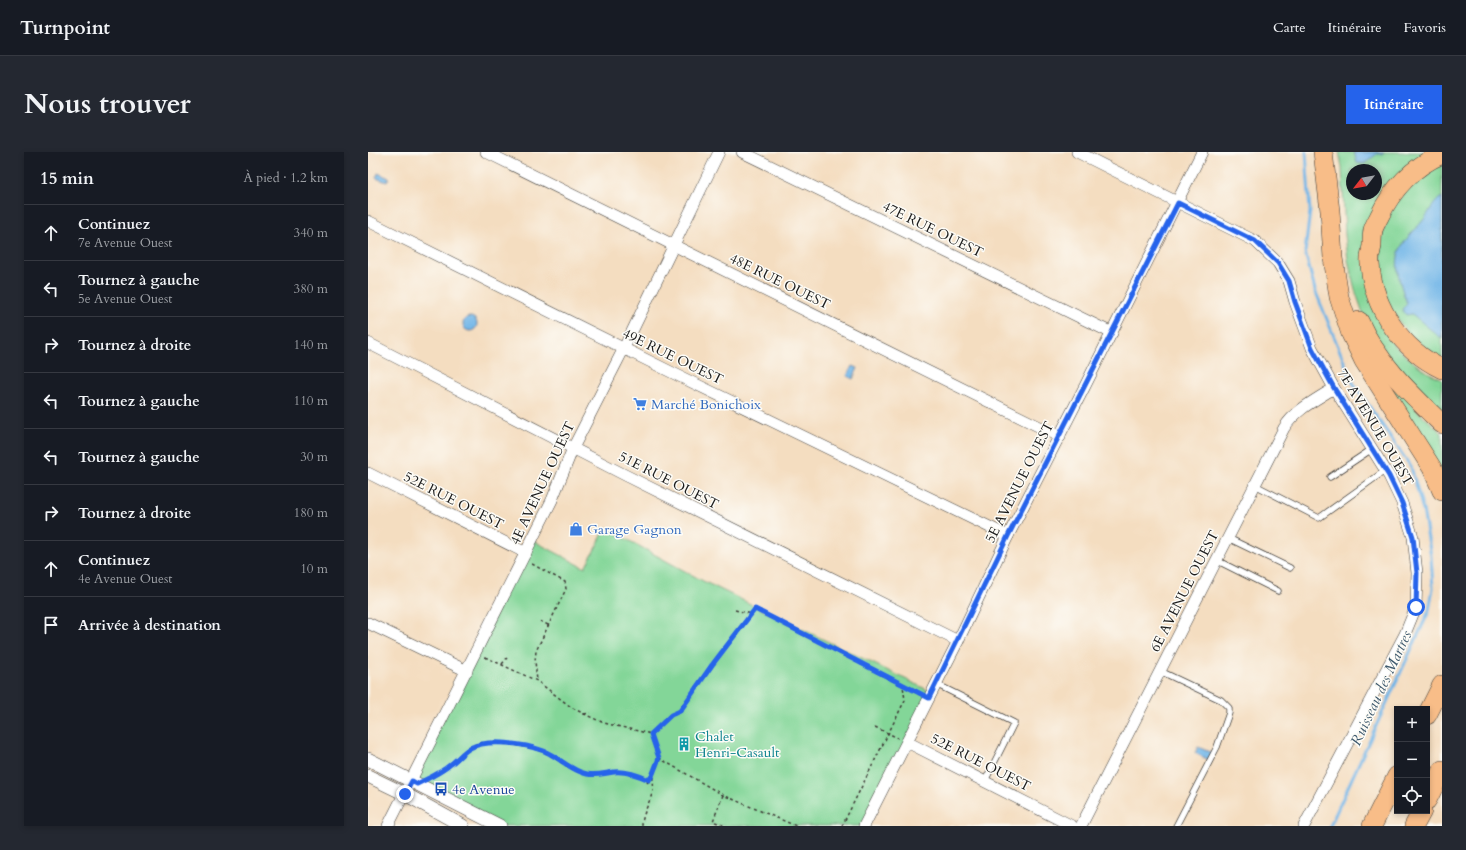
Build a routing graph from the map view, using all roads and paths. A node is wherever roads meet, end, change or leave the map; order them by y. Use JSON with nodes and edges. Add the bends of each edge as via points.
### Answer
{"nodes":[{"id":1,"x":486,"y":152,"type":"edge"},
{"id":2,"x":719,"y":152,"type":"edge"},
{"id":3,"x":742,"y":152,"type":"edge"},
{"id":4,"x":1077,"y":152,"type":"edge"},
{"id":5,"x":1202,"y":152,"type":"edge"},
{"id":6,"x":1324,"y":152,"type":"edge"},
{"id":7,"x":1442,"y":154,"type":"edge"},
{"id":8,"x":1178,"y":203,"type":"junction"},
{"id":9,"x":368,"y":221,"type":"edge"},
{"id":10,"x":674,"y":244,"type":"junction"},
{"id":11,"x":1333,"y":258,"type":"junction"},
{"id":12,"x":1112,"y":333,"type":"junction"},
{"id":13,"x":368,"y":343,"type":"edge"},
{"id":14,"x":624,"y":348,"type":"junction"},
{"id":15,"x":1442,"y":369,"type":"edge"},
{"id":16,"x":1334,"y":388,"type":"junction"},
{"id":17,"x":1442,"y":424,"type":"edge"},
{"id":18,"x":1060,"y":437,"type":"junction"},
{"id":19,"x":573,"y":448,"type":"junction"},
{"id":20,"x":1372,"y":449,"type":"junction"},
{"id":21,"x":1386,"y":470,"type":"junction"},
{"id":22,"x":368,"y":473,"type":"edge"},
{"id":23,"x":1330,"y":477,"type":"dead end"},
{"id":24,"x":1255,"y":485,"type":"junction"},
{"id":25,"x":1442,"y":491,"type":"edge"},
{"id":26,"x":1008,"y":536,"type":"junction"},
{"id":27,"x":1228,"y":538,"type":"junction"},
{"id":28,"x":524,"y":556,"type":"junction"},
{"id":29,"x":1216,"y":560,"type":"junction"},
{"id":30,"x":1290,"y":568,"type":"dead end"},
{"id":31,"x":548,"y":572,"type":"junction"},
{"id":32,"x":547,"y":576,"type":"dead end"},
{"id":33,"x":1278,"y":591,"type":"dead end"},
{"id":34,"x":735,"y":610,"type":"dead end"},
{"id":35,"x":752,"y":614,"type":"junction"},
{"id":36,"x":540,"y":620,"type":"dead end"},
{"id":37,"x":368,"y":623,"type":"edge"},
{"id":38,"x":548,"y":625,"type":"junction"},
{"id":39,"x":958,"y":641,"type":"junction"},
{"id":40,"x":476,"y":652,"type":"junction"},
{"id":41,"x":507,"y":658,"type":"dead end"},
{"id":42,"x":502,"y":664,"type":"junction"},
{"id":43,"x":466,"y":671,"type":"junction"},
{"id":44,"x":1160,"y":671,"type":"junction"},
{"id":45,"x":1442,"y":674,"type":"edge"},
{"id":46,"x":537,"y":681,"type":"junction"},
{"id":47,"x":936,"y":684,"type":"junction"},
{"id":48,"x":903,"y":686,"type":"junction"},
{"id":49,"x":1439,"y":690,"type":"edge"},
{"id":50,"x":929,"y":698,"type":"junction"},
{"id":51,"x":1430,"y":709,"type":"edge"},
{"id":52,"x":591,"y":713,"type":"dead end"},
{"id":53,"x":584,"y":714,"type":"junction"},
{"id":54,"x":875,"y":727,"type":"dead end"},
{"id":55,"x":651,"y":734,"type":"junction"},
{"id":56,"x":889,"y":734,"type":"junction"},
{"id":57,"x":907,"y":742,"type":"junction"},
{"id":58,"x":659,"y":758,"type":"junction"},
{"id":59,"x":368,"y":759,"type":"edge"},
{"id":60,"x":1442,"y":770,"type":"edge"},
{"id":61,"x":368,"y":776,"type":"edge"},
{"id":62,"x":652,"y":776,"type":"junction"},
{"id":63,"x":1396,"y":778,"type":"edge"},
{"id":64,"x":649,"y":780,"type":"junction"},
{"id":65,"x":985,"y":781,"type":"junction"},
{"id":66,"x":1442,"y":781,"type":"edge"},
{"id":67,"x":414,"y":782,"type":"junction"},
{"id":68,"x":647,"y":783,"type":"dead end"},
{"id":69,"x":405,"y":794,"type":"junction"},
{"id":70,"x":1430,"y":794,"type":"edge"},
{"id":71,"x":723,"y":795,"type":"junction"},
{"id":72,"x":1430,"y":796,"type":"edge"},
{"id":73,"x":1420,"y":814,"type":"edge"},
{"id":74,"x":449,"y":823,"type":"edge"},
{"id":75,"x":388,"y":826,"type":"edge"},
{"id":76,"x":463,"y":826,"type":"edge"},
{"id":77,"x":500,"y":826,"type":"edge"},
{"id":78,"x":642,"y":826,"type":"edge"},
{"id":79,"x":725,"y":826,"type":"edge"},
{"id":80,"x":796,"y":826,"type":"edge"},
{"id":81,"x":842,"y":826,"type":"edge"},
{"id":82,"x":864,"y":826,"type":"edge"},
{"id":83,"x":1072,"y":826,"type":"edge"},
{"id":84,"x":1081,"y":826,"type":"edge"},
{"id":85,"x":1176,"y":826,"type":"edge"},
{"id":86,"x":1304,"y":826,"type":"edge"},
{"id":87,"x":1372,"y":826,"type":"edge"},
{"id":88,"x":1414,"y":826,"type":"edge"}],
"edges":[{"from":1,"to":10,"type":"street","name":"48E RUE OUEST"},
{"from":2,"to":10,"type":"street","name":"4E AVENUE OUEST"},
{"from":3,"to":12,"type":"street","name":"47E RUE OUEST"},
{"from":4,"to":8,"type":"street","name":"7E AVENUE OUEST"},
{"from":5,"to":8,"type":"street","name":"5E AVENUE OUEST"},
{"from":6,"to":11,"type":"highway"},
{"from":7,"to":15,"type":"highway","via":[[1411,173],[1394,191],[1384,206],[1374,230],[1369,263],[1376,293],[1388,322],[1412,350]]},
{"from":8,"to":12,"type":"street","name":"5E AVENUE OUEST"},
{"from":8,"to":16,"type":"street","name":"7E AVENUE OUEST","via":[[1255,241],[1278,263],[1289,281],[1312,348]]},
{"from":9,"to":14,"type":"street","name":"49E RUE OUEST"},
{"from":10,"to":14,"type":"street","name":"4E AVENUE OUEST"},
{"from":10,"to":18,"type":"street","name":"48E RUE OUEST"},
{"from":11,"to":17,"type":"highway","via":[[1360,323],[1376,353]]},
{"from":11,"to":25,"type":"highway","via":[[1339,297],[1351,334],[1372,373],[1432,468]]},
{"from":12,"to":18,"type":"street","name":"5E AVENUE OUEST"},
{"from":13,"to":19,"type":"street","name":"51E RUE OUEST"},
{"from":14,"to":19,"type":"street","name":"4E AVENUE OUEST"},
{"from":14,"to":26,"type":"street","name":"49E RUE OUEST"},
{"from":16,"to":20,"type":"street","name":"7E AVENUE OUEST"},
{"from":16,"to":24,"type":"street","name":"6E AVENUE OUEST","via":[[1290,418]]},
{"from":18,"to":26,"type":"street","name":"5E AVENUE OUEST"},
{"from":19,"to":28,"type":"street","name":"4E AVENUE OUEST","via":[[552,500]]},
{"from":19,"to":39,"type":"street","name":"51E RUE OUEST"},
{"from":20,"to":21,"type":"street","name":"7E AVENUE OUEST"},
{"from":20,"to":23,"type":"lane"},
{"from":21,"to":24,"type":"lane","via":[[1319,518]]},
{"from":21,"to":86,"type":"street","name":"7E AVENUE OUEST","via":[[1402,503],[1413,537],[1417,573],[1416,607],[1405,634]]},
{"from":22,"to":28,"type":"street","name":"52E RUE OUEST"},
{"from":24,"to":27,"type":"street","name":"6E AVENUE OUEST"},
{"from":26,"to":39,"type":"street","name":"5E AVENUE OUEST"},
{"from":27,"to":29,"type":"street","name":"6E AVENUE OUEST"},
{"from":27,"to":30,"type":"lane"},
{"from":28,"to":31,"type":"path"},
{"from":28,"to":40,"type":"street","name":"4E AVENUE OUEST"},
{"from":29,"to":33,"type":"lane"},
{"from":29,"to":44,"type":"street","name":"6E AVENUE OUEST"},
{"from":31,"to":32,"type":"path"},
{"from":31,"to":38,"type":"path","via":[[565,582],[566,589]]},
{"from":34,"to":35,"type":"path"},
{"from":35,"to":48,"type":"path","via":[[755,609]]},
{"from":35,"to":55,"type":"path","via":[[680,711],[671,715]]},
{"from":36,"to":38,"type":"path"},
{"from":37,"to":43,"type":"street"},
{"from":38,"to":46,"type":"path","via":[[536,651]]},
{"from":39,"to":47,"type":"street","name":"5E AVENUE OUEST"},
{"from":40,"to":42,"type":"path"},
{"from":40,"to":43,"type":"street","name":"4E AVENUE OUEST"},
{"from":41,"to":42,"type":"path"},
{"from":42,"to":46,"type":"path"},
{"from":43,"to":67,"type":"street","name":"4E AVENUE OUEST"},
{"from":44,"to":84,"type":"street","name":"6E AVENUE OUEST"},
{"from":44,"to":85,"type":"lane","via":[[1221,700],[1230,708],[1217,747]]},
{"from":45,"to":49,"type":"highway"},
{"from":46,"to":53,"type":"path","via":[[571,708]]},
{"from":47,"to":50,"type":"street","name":"5E AVENUE OUEST"},
{"from":47,"to":65,"type":"lane","via":[[1014,723]]},
{"from":48,"to":50,"type":"path"},
{"from":48,"to":56,"type":"path","via":[[905,700]]},
{"from":49,"to":51,"type":"highway"},
{"from":50,"to":57,"type":"street","name":"5E AVENUE OUEST"},
{"from":52,"to":53,"type":"path"},
{"from":53,"to":55,"type":"path","via":[[604,723]]},
{"from":54,"to":56,"type":"path"},
{"from":55,"to":58,"type":"path"},
{"from":56,"to":57,"type":"path"},
{"from":56,"to":81,"type":"path"},
{"from":57,"to":65,"type":"street","name":"52E RUE OUEST"},
{"from":57,"to":82,"type":"street","name":"5E AVENUE OUEST"},
{"from":58,"to":62,"type":"path"},
{"from":58,"to":71,"type":"path"},
{"from":59,"to":67,"type":"street"},
{"from":60,"to":70,"type":"highway"},
{"from":61,"to":69,"type":"street"},
{"from":62,"to":64,"type":"path"},
{"from":62,"to":78,"type":"path","via":[[654,791],[643,816]]},
{"from":63,"to":87,"type":"highway"},
{"from":64,"to":67,"type":"path","via":[[635,774],[615,772],[586,774],[545,752],[529,747],[491,743],[478,744],[468,749],[433,776]]},
{"from":64,"to":68,"type":"path"},
{"from":65,"to":83,"type":"street","name":"52E RUE OUEST"},
{"from":66,"to":72,"type":"highway"},
{"from":67,"to":69,"type":"street","name":"4E AVENUE OUEST"},
{"from":67,"to":77,"type":"street"},
{"from":69,"to":74,"type":"street"},
{"from":69,"to":75,"type":"street","name":"4E AVENUE OUEST"},
{"from":71,"to":79,"type":"path","via":[[713,821]]},
{"from":71,"to":80,"type":"path"},
{"from":73,"to":88,"type":"highway"},
{"from":74,"to":76,"type":"street"}]}
